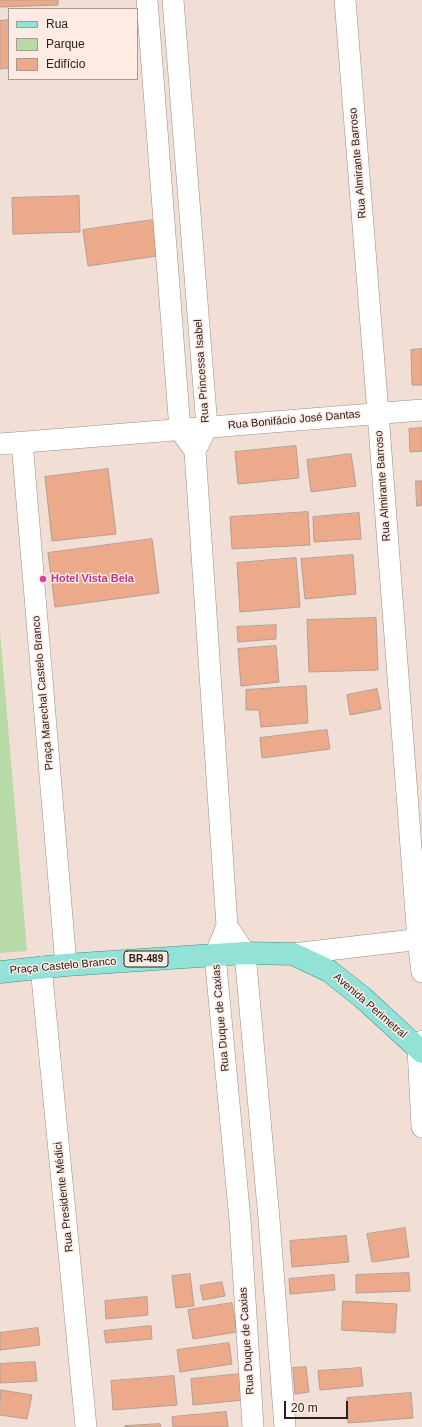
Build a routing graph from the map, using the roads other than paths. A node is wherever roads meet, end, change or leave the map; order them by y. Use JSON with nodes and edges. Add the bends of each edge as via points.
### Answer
{"nodes":[{"id":1,"x":147,"y":0,"type":"edge"},
{"id":2,"x":172,"y":0,"type":"edge"},
{"id":3,"x":345,"y":0,"type":"edge"},
{"id":4,"x":422,"y":410,"type":"edge"},
{"id":5,"x":378,"y":414,"type":"junction"},
{"id":6,"x":207,"y":428,"type":"junction"},
{"id":7,"x":180,"y":430,"type":"junction"},
{"id":8,"x":22,"y":442,"type":"junction"},
{"id":9,"x":0,"y":444,"type":"edge"},
{"id":10,"x":195,"y":451,"type":"junction"},
{"id":11,"x":227,"y":926,"type":"junction"},
{"id":12,"x":420,"y":939,"type":"edge"},
{"id":13,"x":245,"y":953,"type":"junction"},
{"id":14,"x":293,"y":954,"type":"junction"},
{"id":15,"x":215,"y":955,"type":"junction"},
{"id":16,"x":66,"y":965,"type":"junction"},
{"id":17,"x":41,"y":967,"type":"junction"},
{"id":18,"x":0,"y":972,"type":"edge"},
{"id":19,"x":422,"y":972,"type":"edge"},
{"id":20,"x":421,"y":1047,"type":"edge"},
{"id":21,"x":422,"y":1127,"type":"edge"},
{"id":22,"x":269,"y":1218,"type":"junction"},
{"id":23,"x":240,"y":1220,"type":"junction"},
{"id":24,"x":86,"y":1427,"type":"edge"},
{"id":25,"x":252,"y":1427,"type":"edge"},
{"id":26,"x":285,"y":1427,"type":"edge"}],
"edges":[{"from":1,"to":7,"type":"street"},
{"from":2,"to":6,"type":"street","name":"Rua Princessa Isabel"},
{"from":3,"to":5,"type":"street","name":"Rua Almirante Barroso"},
{"from":4,"to":5,"type":"street","name":"Rua Bonifácio José Dantas"},
{"from":5,"to":6,"type":"street","name":"Rua Bonifácio José Dantas"},
{"from":5,"to":12,"type":"street","name":"Rua Almirante Barroso"},
{"from":6,"to":7,"type":"street","name":"Rua Bonifácio José Dantas"},
{"from":6,"to":10,"type":"street","name":"Rua Princessa Isabel"},
{"from":7,"to":8,"type":"street","name":"Rua Bonifácio José Dantas"},
{"from":7,"to":10,"type":"street"},
{"from":8,"to":9,"type":"street"},
{"from":8,"to":16,"type":"street","name":"Praça Marechal Castelo Branco"},
{"from":10,"to":11,"type":"street"},
{"from":11,"to":13,"type":"street"},
{"from":11,"to":15,"type":"street","name":"Rua Duque de Caxias"},
{"from":12,"to":14,"type":"street"},
{"from":12,"to":19,"type":"street","name":"Rua Almirante Barroso"},
{"from":13,"to":14,"type":"main road","name":"Praça Castelo Branco","number":"BR-489"},
{"from":13,"to":15,"type":"main road","name":"Praça Castelo Branco","number":"BR-489"},
{"from":13,"to":22,"type":"street"},
{"from":14,"to":20,"type":"main road","name":"Avenida Perimetral","number":"BR-489","via":[[329,971]]},
{"from":15,"to":16,"type":"main road","name":"Praça Castelo Branco","number":"BR-489"},
{"from":15,"to":23,"type":"street","name":"Rua Duque de Caxias"},
{"from":16,"to":17,"type":"main road","name":"Praça Castelo Branco","number":"BR-489"},
{"from":17,"to":18,"type":"main road","name":"Praça Castelo Branco","number":"BR-489"},
{"from":17,"to":24,"type":"street","name":"Rua Presidente Médici"},
{"from":20,"to":21,"type":"street"},
{"from":22,"to":23,"type":"street"},
{"from":22,"to":26,"type":"street"},
{"from":23,"to":25,"type":"street","name":"Rua Duque de Caxias"}]}
